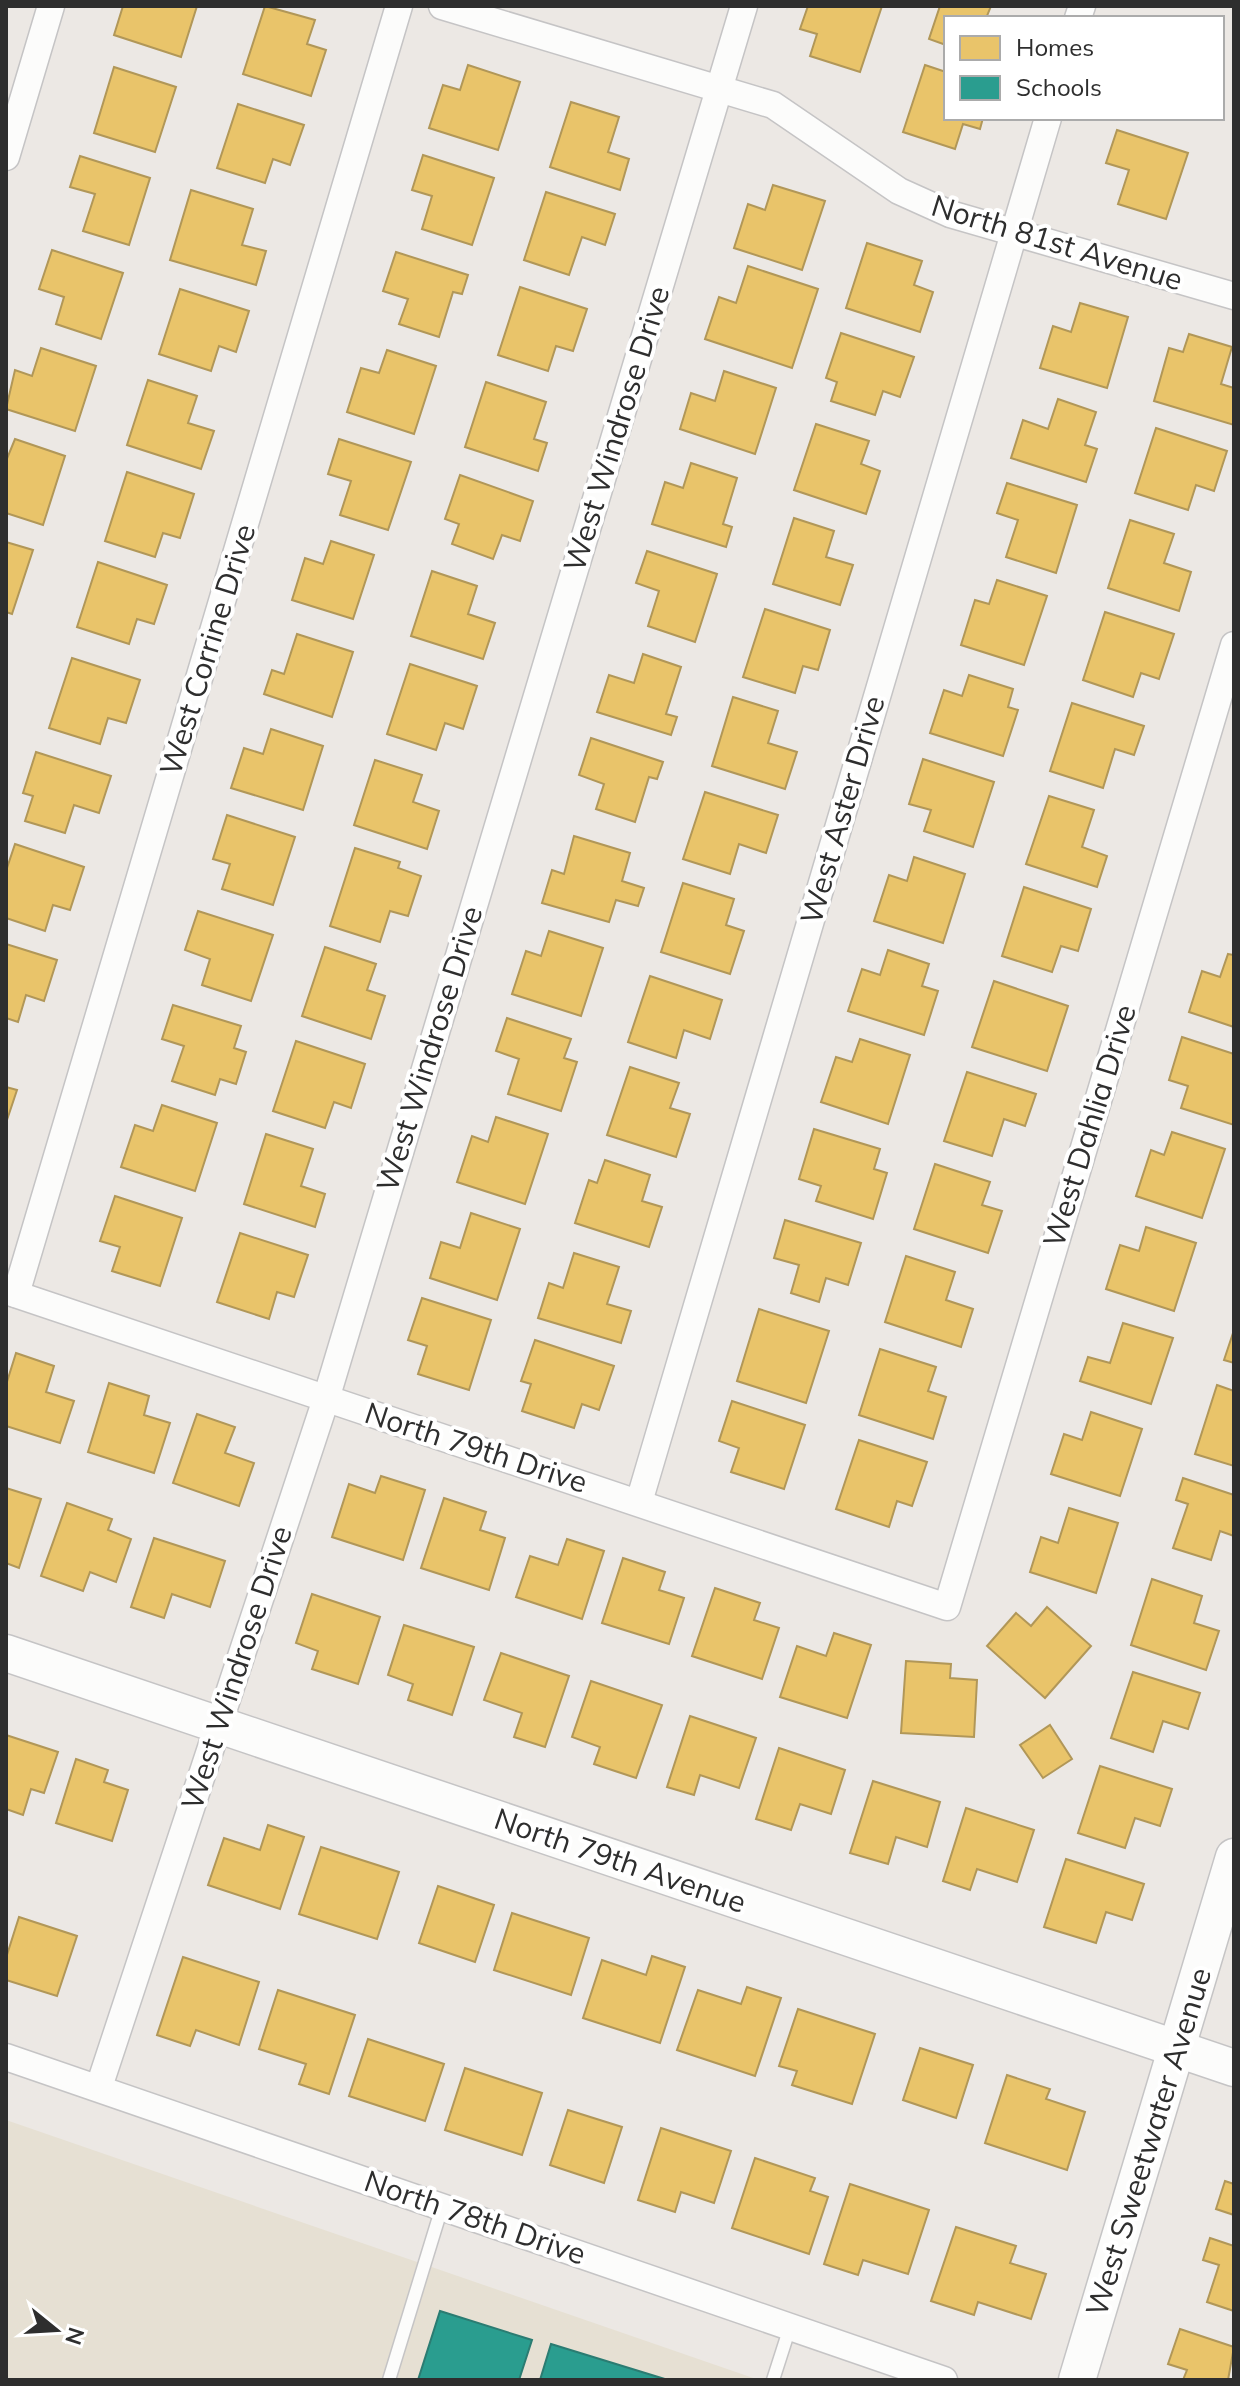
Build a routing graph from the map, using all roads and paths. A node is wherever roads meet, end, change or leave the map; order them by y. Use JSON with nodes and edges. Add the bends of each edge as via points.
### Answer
{"nodes":[{"id":1,"x":51,"y":6,"type":"edge"},
{"id":2,"x":399,"y":6,"type":"edge"},
{"id":3,"x":442,"y":6,"type":"edge"},
{"id":4,"x":744,"y":6,"type":"edge"},
{"id":5,"x":720,"y":87,"type":"junction"},
{"id":6,"x":1047,"y":120,"type":"edge"},
{"id":7,"x":6,"y":157,"type":"edge"},
{"id":8,"x":1013,"y":232,"type":"junction"},
{"id":9,"x":1234,"y":296,"type":"edge"},
{"id":10,"x":1234,"y":645,"type":"edge"},
{"id":11,"x":11,"y":1292,"type":"edge"},
{"id":12,"x":326,"y":1399,"type":"junction"},
{"id":13,"x":639,"y":1502,"type":"junction"},
{"id":14,"x":947,"y":1607,"type":"joint"},
{"id":15,"x":6,"y":1653,"type":"edge"},
{"id":16,"x":219,"y":1725,"type":"junction"},
{"id":17,"x":1234,"y":1857,"type":"edge"},
{"id":18,"x":1177,"y":2049,"type":"junction"},
{"id":19,"x":6,"y":2057,"type":"edge"},
{"id":20,"x":1234,"y":2068,"type":"edge"},
{"id":21,"x":99,"y":2087,"type":"junction"},
{"id":22,"x":443,"y":2207,"type":"junction"},
{"id":23,"x":790,"y":2327,"type":"junction"},
{"id":24,"x":389,"y":2380,"type":"edge"},
{"id":25,"x":773,"y":2380,"type":"edge"},
{"id":26,"x":944,"y":2380,"type":"edge"},
{"id":27,"x":1077,"y":2380,"type":"edge"}],
"edges":[{"from":1,"to":7,"type":"street"},
{"from":2,"to":11,"type":"street","name":"West Corrine Drive"},
{"from":3,"to":5,"type":"street","name":"North 81st Avenue"},
{"from":4,"to":5,"type":"street","name":"West Windrose Drive"},
{"from":5,"to":8,"type":"street","name":"North 81st Avenue","via":[[773,105],[899,191],[950,214]]},
{"from":5,"to":12,"type":"street","name":"West Windrose Drive"},
{"from":6,"to":8,"type":"street","name":"West Aster Drive"},
{"from":8,"to":9,"type":"street","name":"North 81st Avenue"},
{"from":8,"to":13,"type":"street","name":"West Aster Drive"},
{"from":10,"to":14,"type":"street","name":"West Dahlia Drive"},
{"from":11,"to":12,"type":"street","name":"North 79th Drive"},
{"from":12,"to":13,"type":"street","name":"North 79th Drive"},
{"from":12,"to":16,"type":"street","name":"West Windrose Drive"},
{"from":13,"to":14,"type":"street","name":"North 79th Drive"},
{"from":15,"to":16,"type":"street","name":"North 79th Avenue"},
{"from":16,"to":18,"type":"street","name":"North 79th Avenue"},
{"from":16,"to":21,"type":"street","name":"West Windrose Drive"},
{"from":17,"to":18,"type":"street","name":"West Sweetwater Avenue"},
{"from":18,"to":20,"type":"street","name":"North 79th Avenue"},
{"from":18,"to":27,"type":"street","name":"West Sweetwater Avenue"},
{"from":19,"to":21,"type":"street","name":"North 78th Drive"},
{"from":21,"to":22,"type":"street","name":"North 78th Drive"},
{"from":22,"to":23,"type":"street","name":"North 78th Drive"},
{"from":22,"to":24,"type":"lane"},
{"from":23,"to":25,"type":"lane"},
{"from":23,"to":26,"type":"street","name":"North 78th Drive"}]}
